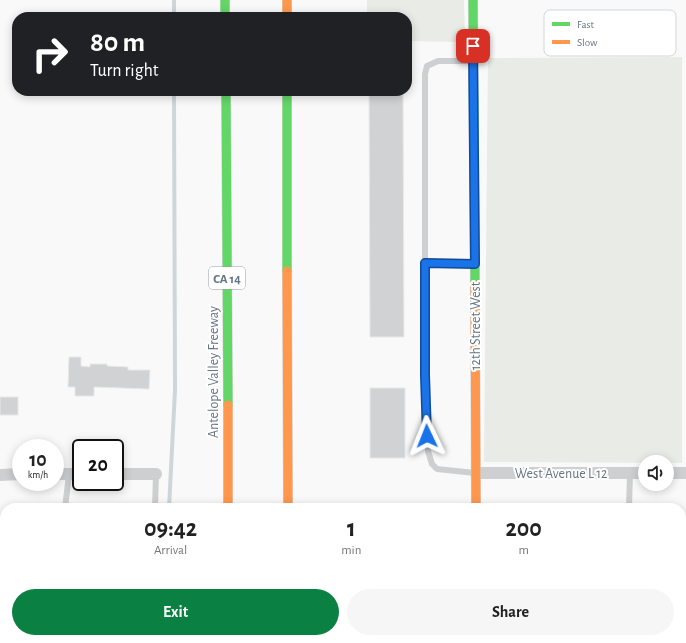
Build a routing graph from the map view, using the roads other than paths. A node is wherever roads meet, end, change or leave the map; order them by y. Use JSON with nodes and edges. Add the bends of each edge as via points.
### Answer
{"nodes":[{"id":1,"x":225,"y":0,"type":"edge"},
{"id":2,"x":287,"y":0,"type":"edge"},
{"id":3,"x":473,"y":0,"type":"edge"},
{"id":4,"x":225,"y":12,"type":"edge"},
{"id":5,"x":287,"y":12,"type":"edge"},
{"id":6,"x":473,"y":61,"type":"junction"},
{"id":7,"x":226,"y":96,"type":"edge"},
{"id":8,"x":287,"y":96,"type":"edge"},
{"id":9,"x":425,"y":263,"type":"junction"},
{"id":10,"x":475,"y":264,"type":"junction"},
{"id":11,"x":288,"y":340,"type":"junction"},
{"id":12,"x":297,"y":447,"type":"dead end"},
{"id":13,"x":227,"y":465,"type":"junction"},
{"id":14,"x":476,"y":473,"type":"junction"},
{"id":15,"x":630,"y":473,"type":"junction"},
{"id":16,"x":638,"y":473,"type":"edge"},
{"id":17,"x":674,"y":473,"type":"edge"},
{"id":18,"x":686,"y":473,"type":"edge"},
{"id":19,"x":12,"y":474,"type":"edge"},
{"id":20,"x":124,"y":474,"type":"edge"},
{"id":21,"x":156,"y":474,"type":"joint"},
{"id":22,"x":0,"y":475,"type":"edge"},
{"id":23,"x":72,"y":484,"type":"edge"},
{"id":24,"x":218,"y":501,"type":"dead end"},
{"id":25,"x":66,"y":503,"type":"edge"},
{"id":26,"x":155,"y":503,"type":"edge"},
{"id":27,"x":228,"y":503,"type":"edge"},
{"id":28,"x":288,"y":503,"type":"edge"},
{"id":29,"x":476,"y":503,"type":"edge"},
{"id":30,"x":629,"y":503,"type":"edge"}],
"edges":[{"from":1,"to":4,"type":"main road"},
{"from":2,"to":5,"type":"main road"},
{"from":3,"to":6,"type":"main road","name":"12th Street West"},
{"from":6,"to":9,"type":"lane","via":[[438,61],[427,66],[425,74]]},
{"from":6,"to":10,"type":"main road","name":"12th Street West"},
{"from":7,"to":13,"type":"main road","name":"Antelope Valley Freeway","number":"CA 14"},
{"from":8,"to":11,"type":"main road"},
{"from":9,"to":10,"type":"lane"},
{"from":9,"to":14,"type":"lane","via":[[428,451],[432,464],[437,469]]},
{"from":10,"to":14,"type":"main road","name":"12th Street West"},
{"from":11,"to":12,"type":"main road"},
{"from":11,"to":28,"type":"main road"},
{"from":13,"to":24,"type":"main road"},
{"from":13,"to":27,"type":"main road","name":"Antelope Valley Freeway","number":"CA 14"},
{"from":14,"to":15,"type":"street","name":"West Avenue L 12"},
{"from":14,"to":29,"type":"main road","name":"12th Street West"},
{"from":15,"to":16,"type":"street","name":"West Avenue L 12"},
{"from":15,"to":30,"type":"lane"},
{"from":17,"to":18,"type":"street"},
{"from":19,"to":22,"type":"street"},
{"from":20,"to":21,"type":"street"},
{"from":21,"to":26,"type":"lane"},
{"from":23,"to":25,"type":"lane"}]}
